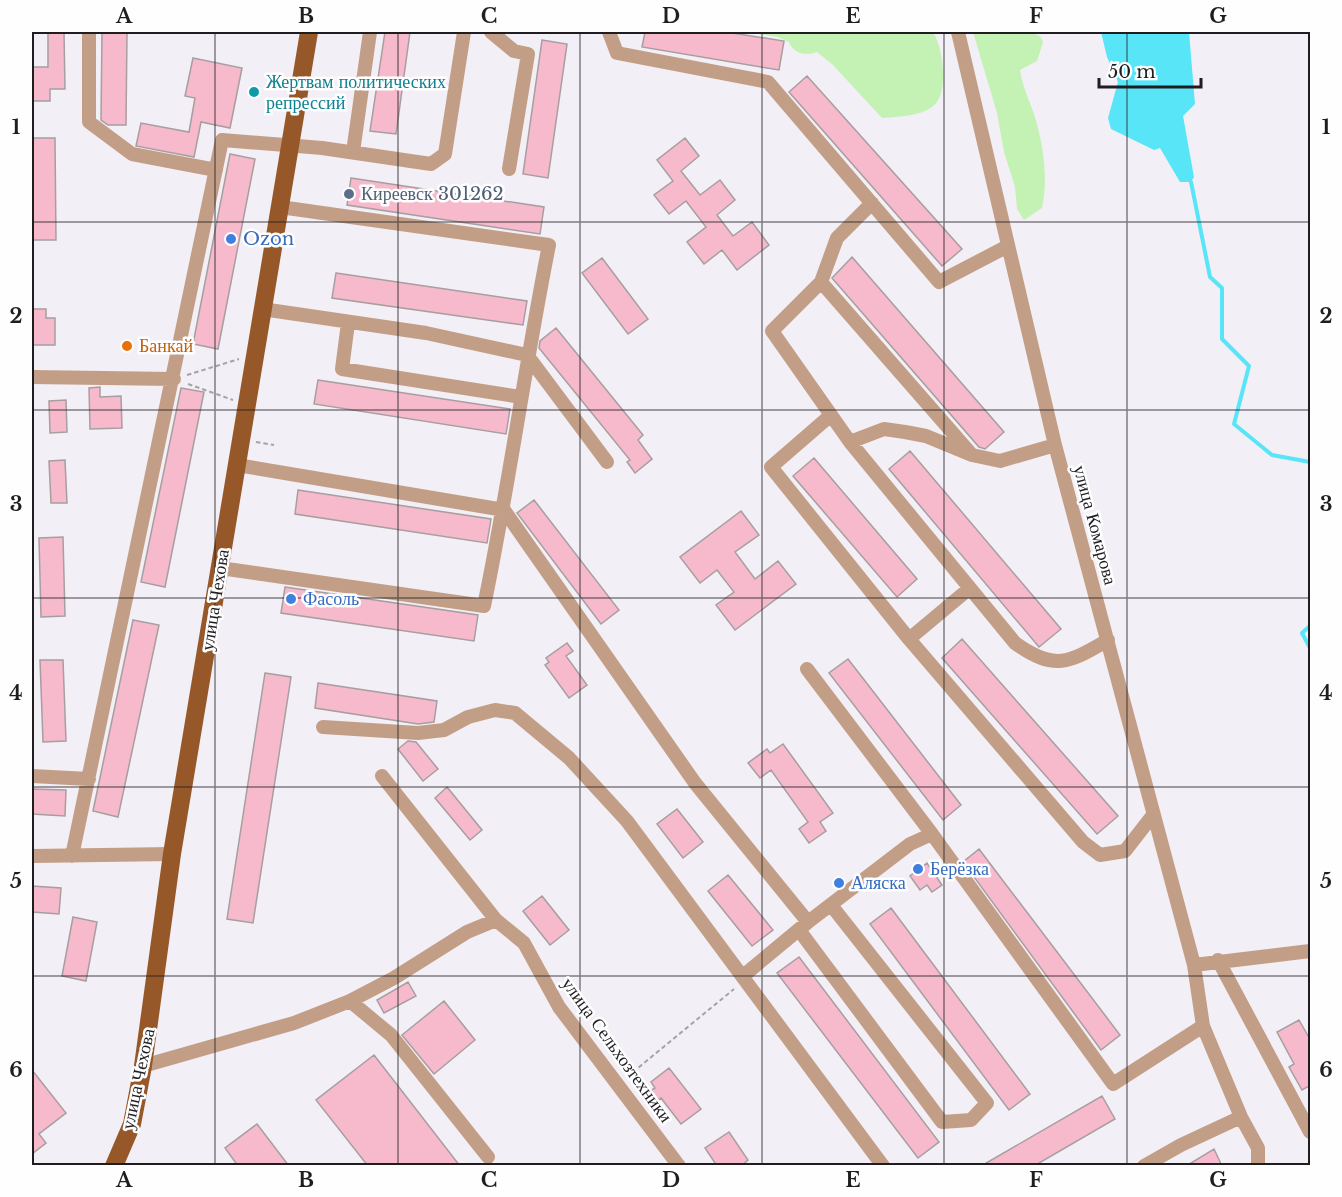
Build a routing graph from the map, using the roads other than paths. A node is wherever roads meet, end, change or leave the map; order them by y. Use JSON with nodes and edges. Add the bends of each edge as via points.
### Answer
{"nodes":[{"id":1,"x":89,"y":32,"type":"edge"},
{"id":2,"x":309,"y":32,"type":"edge"},
{"id":3,"x":370,"y":32,"type":"edge"},
{"id":4,"x":464,"y":32,"type":"edge"},
{"id":5,"x":491,"y":32,"type":"edge"},
{"id":6,"x":609,"y":32,"type":"edge"},
{"id":7,"x":958,"y":32,"type":"edge"},
{"id":8,"x":291,"y":145,"type":"junction"},
{"id":9,"x":353,"y":152,"type":"junction"},
{"id":10,"x":509,"y":169,"type":"dead end"},
{"id":11,"x":216,"y":170,"type":"junction"},
{"id":12,"x":872,"y":203,"type":"junction"},
{"id":13,"x":280,"y":207,"type":"junction"},
{"id":14,"x":1008,"y":246,"type":"junction"},
{"id":15,"x":821,"y":282,"type":"junction"},
{"id":16,"x":262,"y":309,"type":"junction"},
{"id":17,"x":348,"y":323,"type":"junction"},
{"id":18,"x":527,"y":355,"type":"junction"},
{"id":19,"x":32,"y":377,"type":"edge"},
{"id":20,"x":174,"y":379,"type":"junction"},
{"id":21,"x":521,"y":397,"type":"junction"},
{"id":22,"x":831,"y":415,"type":"junction"},
{"id":23,"x":850,"y":442,"type":"junction"},
{"id":24,"x":1055,"y":445,"type":"junction"},
{"id":25,"x":972,"y":455,"type":"junction"},
{"id":26,"x":607,"y":462,"type":"dead end"},
{"id":27,"x":237,"y":465,"type":"junction"},
{"id":28,"x":504,"y":510,"type":"junction"},
{"id":29,"x":220,"y":568,"type":"junction"},
{"id":30,"x":970,"y":588,"type":"junction"},
{"id":31,"x":909,"y":639,"type":"junction"},
{"id":32,"x":1108,"y":640,"type":"junction"},
{"id":33,"x":807,"y":669,"type":"dead end"},
{"id":34,"x":323,"y":727,"type":"dead end"},
{"id":35,"x":32,"y":776,"type":"edge"},
{"id":36,"x":382,"y":776,"type":"dead end"},
{"id":37,"x":89,"y":779,"type":"junction"},
{"id":38,"x":1153,"y":815,"type":"junction"},
{"id":39,"x":932,"y":834,"type":"junction"},
{"id":40,"x":172,"y":854,"type":"junction"},
{"id":41,"x":32,"y":856,"type":"edge"},
{"id":42,"x":72,"y":856,"type":"junction"},
{"id":43,"x":831,"y":905,"type":"junction"},
{"id":44,"x":496,"y":920,"type":"junction"},
{"id":45,"x":804,"y":926,"type":"junction"},
{"id":46,"x":1311,"y":951,"type":"edge"},
{"id":47,"x":1218,"y":960,"type":"junction"},
{"id":48,"x":1194,"y":965,"type":"junction"},
{"id":49,"x":744,"y":978,"type":"junction"},
{"id":50,"x":350,"y":1001,"type":"junction"},
{"id":51,"x":1203,"y":1026,"type":"junction"},
{"id":52,"x":143,"y":1066,"type":"junction"},
{"id":53,"x":1241,"y":1117,"type":"junction"},
{"id":54,"x":1311,"y":1132,"type":"edge"},
{"id":55,"x":488,"y":1157,"type":"dead end"},
{"id":56,"x":114,"y":1166,"type":"edge"},
{"id":57,"x":679,"y":1166,"type":"edge"},
{"id":58,"x":883,"y":1166,"type":"edge"},
{"id":59,"x":1144,"y":1166,"type":"edge"},
{"id":60,"x":1258,"y":1166,"type":"edge"}],
"edges":[{"from":1,"to":11,"type":"street","via":[[89,122],[132,154]]},
{"from":2,"to":8,"type":"main road","name":"улица Чехова"},
{"from":3,"to":9,"type":"street"},
{"from":4,"to":9,"type":"street","via":[[445,154],[431,164]]},
{"from":5,"to":10,"type":"street","via":[[514,51],[528,54]]},
{"from":6,"to":12,"type":"street","via":[[617,53],[768,82]]},
{"from":7,"to":14,"type":"street","name":"улица Комарова"},
{"from":8,"to":9,"type":"street"},
{"from":8,"to":11,"type":"street","via":[[222,140]]},
{"from":8,"to":13,"type":"main road","name":"улица Чехова"},
{"from":11,"to":20,"type":"street"},
{"from":12,"to":14,"type":"street","via":[[939,282]]},
{"from":12,"to":15,"type":"street","via":[[837,238]]},
{"from":13,"to":16,"type":"main road","name":"улица Чехова"},
{"from":13,"to":18,"type":"street","via":[[549,245]]},
{"from":14,"to":24,"type":"street","name":"улица Комарова"},
{"from":15,"to":22,"type":"street","via":[[772,331]]},
{"from":15,"to":25,"type":"street"},
{"from":16,"to":17,"type":"street"},
{"from":16,"to":27,"type":"main road","name":"улица Чехова"},
{"from":17,"to":18,"type":"street","via":[[426,333]]},
{"from":17,"to":21,"type":"street","via":[[342,369]]},
{"from":18,"to":21,"type":"street"},
{"from":18,"to":26,"type":"street"},
{"from":19,"to":20,"type":"street"},
{"from":20,"to":37,"type":"street"},
{"from":21,"to":28,"type":"street"},
{"from":22,"to":23,"type":"street"},
{"from":22,"to":31,"type":"street","via":[[771,467]]},
{"from":23,"to":25,"type":"street","via":[[884,429],[926,436]]},
{"from":23,"to":30,"type":"street"},
{"from":24,"to":25,"type":"street","via":[[1000,461]]},
{"from":24,"to":32,"type":"street","name":"улица Комарова"},
{"from":27,"to":28,"type":"street"},
{"from":27,"to":29,"type":"main road","name":"улица Чехова"},
{"from":28,"to":29,"type":"street","via":[[484,606]]},
{"from":28,"to":45,"type":"street","via":[[695,783]]},
{"from":29,"to":40,"type":"main road","name":"улица Чехова"},
{"from":30,"to":31,"type":"street"},
{"from":30,"to":32,"type":"street","via":[[1015,643],[1029,652],[1053,661],[1071,661]]},
{"from":31,"to":38,"type":"street","via":[[1083,842],[1100,855],[1125,851]]},
{"from":32,"to":38,"type":"street","name":"улица Комарова"},
{"from":33,"to":39,"type":"street"},
{"from":34,"to":49,"type":"street","via":[[418,733],[444,730],[468,717],[495,710],[515,714],[569,758],[627,821]]},
{"from":35,"to":37,"type":"street"},
{"from":36,"to":44,"type":"street","name":"улица Сельхозтехники"},
{"from":37,"to":42,"type":"street"},
{"from":38,"to":48,"type":"street","name":"улица Комарова"},
{"from":39,"to":43,"type":"street","via":[[910,844]]},
{"from":39,"to":51,"type":"street","via":[[1113,1084]]},
{"from":40,"to":42,"type":"street"},
{"from":40,"to":52,"type":"main road","name":"улица Чехова"},
{"from":41,"to":42,"type":"street"},
{"from":43,"to":45,"type":"street"},
{"from":43,"to":45,"type":"street","via":[[987,1103],[970,1120],[942,1122]]},
{"from":44,"to":50,"type":"street","via":[[467,932]]},
{"from":44,"to":57,"type":"street","name":"улица Сельхозтехники","via":[[524,944],[559,1007]]},
{"from":45,"to":49,"type":"street"},
{"from":46,"to":47,"type":"street"},
{"from":47,"to":48,"type":"street"},
{"from":47,"to":54,"type":"street"},
{"from":48,"to":51,"type":"street","name":"улица Комарова"},
{"from":49,"to":58,"type":"street"},
{"from":50,"to":52,"type":"street","via":[[294,1023]]},
{"from":50,"to":55,"type":"street","via":[[391,1035]]},
{"from":51,"to":53,"type":"street","name":"улица Комарова"},
{"from":52,"to":56,"type":"main road","name":"улица Чехова","via":[[132,1124]]},
{"from":53,"to":59,"type":"street"},
{"from":53,"to":60,"type":"street","name":"улица Комарова","via":[[1258,1148]]}]}
